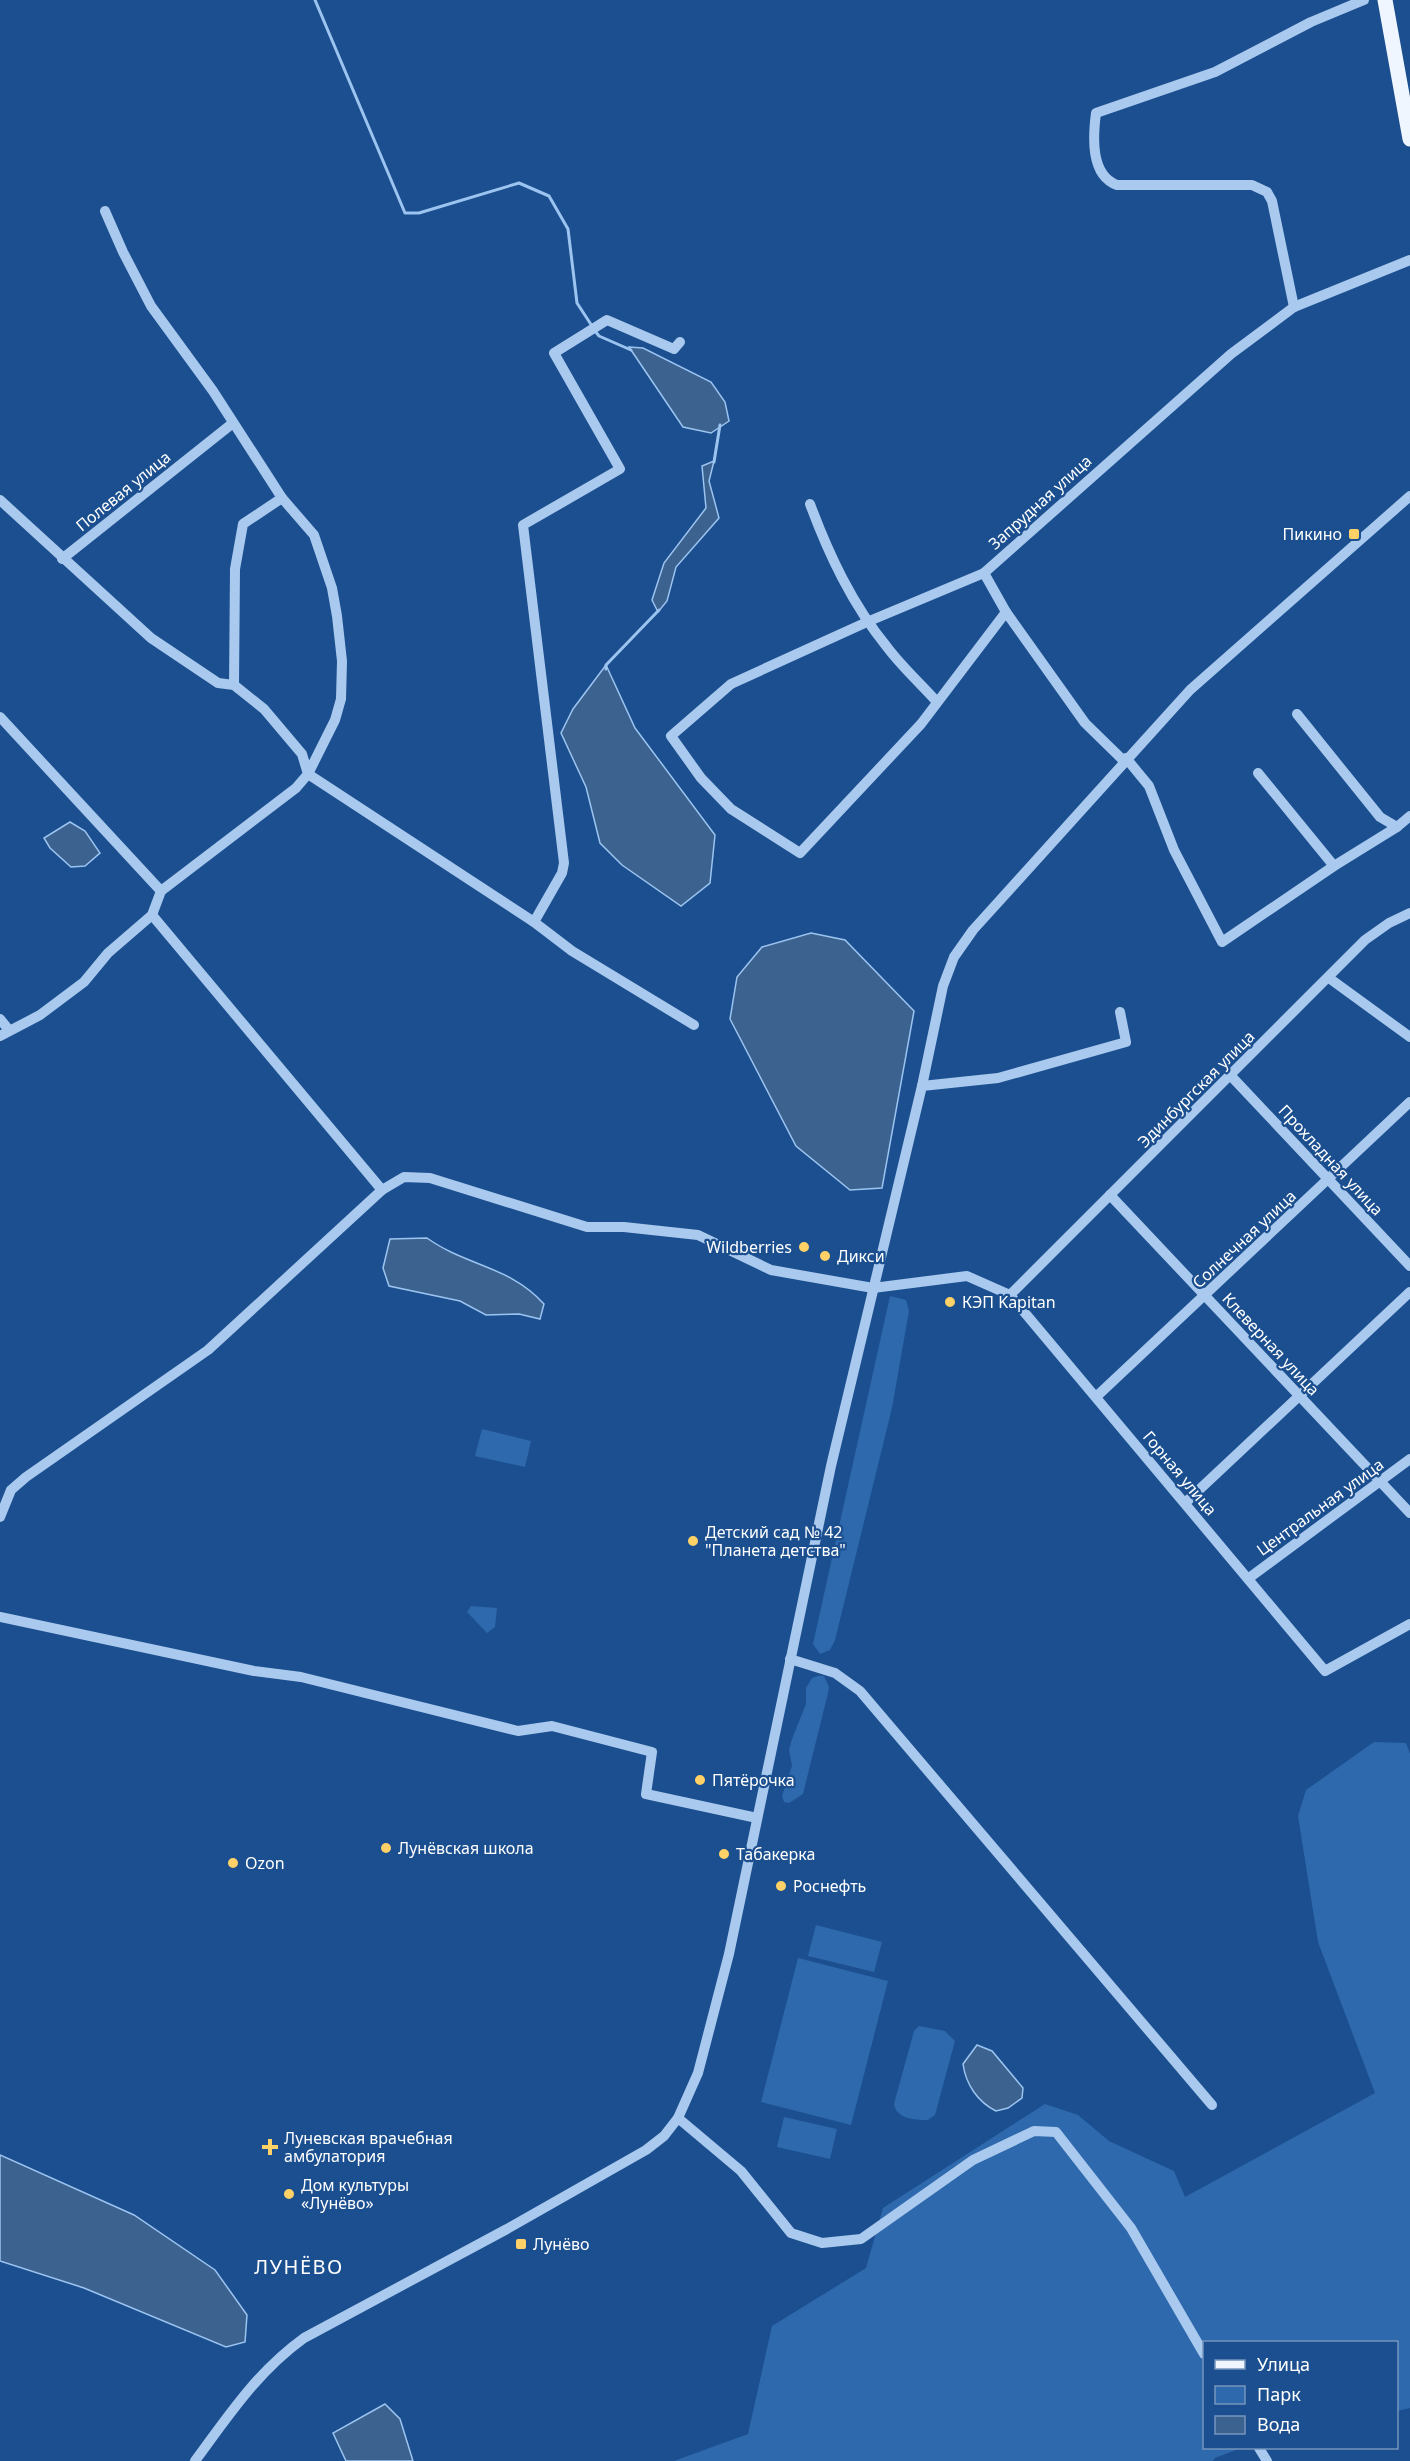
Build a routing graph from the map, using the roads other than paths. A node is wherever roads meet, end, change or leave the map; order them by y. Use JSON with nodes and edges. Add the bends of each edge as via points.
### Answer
{"nodes":[{"id":1,"x":1364,"y":0,"type":"edge"},
{"id":2,"x":1384,"y":0,"type":"edge"},
{"id":3,"x":1410,"y":139,"type":"edge"},
{"id":4,"x":105,"y":211,"type":"dead end"},
{"id":5,"x":1410,"y":260,"type":"edge"},
{"id":6,"x":1294,"y":307,"type":"junction"},
{"id":7,"x":680,"y":342,"type":"dead end"},
{"id":8,"x":233,"y":423,"type":"junction"},
{"id":9,"x":1410,"y":496,"type":"edge"},
{"id":10,"x":282,"y":498,"type":"junction"},
{"id":11,"x":0,"y":500,"type":"edge"},
{"id":12,"x":810,"y":504,"type":"dead end"},
{"id":13,"x":62,"y":559,"type":"junction"},
{"id":14,"x":984,"y":573,"type":"junction"},
{"id":15,"x":1006,"y":612,"type":"junction"},
{"id":16,"x":867,"y":621,"type":"junction"},
{"id":17,"x":234,"y":685,"type":"junction"},
{"id":18,"x":937,"y":702,"type":"junction"},
{"id":19,"x":1297,"y":714,"type":"dead end"},
{"id":20,"x":0,"y":717,"type":"edge"},
{"id":21,"x":1125,"y":759,"type":"junction"},
{"id":22,"x":1258,"y":773,"type":"dead end"},
{"id":23,"x":308,"y":774,"type":"junction"},
{"id":24,"x":1410,"y":816,"type":"edge"},
{"id":25,"x":1397,"y":827,"type":"junction"},
{"id":26,"x":1334,"y":866,"type":"junction"},
{"id":27,"x":161,"y":891,"type":"junction"},
{"id":28,"x":1410,"y":913,"type":"edge"},
{"id":29,"x":152,"y":915,"type":"junction"},
{"id":30,"x":534,"y":922,"type":"junction"},
{"id":31,"x":1329,"y":978,"type":"junction"},
{"id":32,"x":1120,"y":1012,"type":"dead end"},
{"id":33,"x":0,"y":1019,"type":"edge"},
{"id":34,"x":694,"y":1025,"type":"dead end"},
{"id":35,"x":4,"y":1033,"type":"edge"},
{"id":36,"x":1410,"y":1037,"type":"edge"},
{"id":37,"x":1231,"y":1076,"type":"junction"},
{"id":38,"x":922,"y":1086,"type":"junction"},
{"id":39,"x":1410,"y":1102,"type":"edge"},
{"id":40,"x":1330,"y":1180,"type":"junction"},
{"id":41,"x":382,"y":1190,"type":"junction"},
{"id":42,"x":1110,"y":1195,"type":"junction"},
{"id":43,"x":1410,"y":1266,"type":"edge"},
{"id":44,"x":873,"y":1288,"type":"junction"},
{"id":45,"x":1410,"y":1292,"type":"edge"},
{"id":46,"x":1010,"y":1295,"type":"junction"},
{"id":47,"x":1206,"y":1296,"type":"junction"},
{"id":48,"x":1097,"y":1396,"type":"junction"},
{"id":49,"x":1299,"y":1397,"type":"junction"},
{"id":50,"x":1410,"y":1459,"type":"edge"},
{"id":51,"x":1380,"y":1481,"type":"junction"},
{"id":52,"x":1185,"y":1503,"type":"junction"},
{"id":53,"x":1410,"y":1513,"type":"edge"},
{"id":54,"x":0,"y":1517,"type":"edge"},
{"id":55,"x":1249,"y":1578,"type":"junction"},
{"id":56,"x":0,"y":1617,"type":"edge"},
{"id":57,"x":1410,"y":1624,"type":"edge"},
{"id":58,"x":790,"y":1659,"type":"junction"},
{"id":59,"x":757,"y":1818,"type":"junction"},
{"id":60,"x":1212,"y":2105,"type":"dead end"},
{"id":61,"x":678,"y":2118,"type":"junction"},
{"id":62,"x":1203,"y":2352,"type":"edge"},
{"id":63,"x":195,"y":2461,"type":"edge"}],
"edges":[{"from":1,"to":6,"type":"street","via":[[1311,22],[1215,72],[1096,113],[1098,163],[1102,176],[1109,182],[1252,185],[1267,192]]},
{"from":2,"to":3,"type":"main road"},
{"from":4,"to":8,"type":"street","via":[[151,306]]},
{"from":5,"to":6,"type":"street","name":"Запрудная улица"},
{"from":6,"to":14,"type":"street","name":"Запрудная улица","via":[[1231,354]]},
{"from":7,"to":30,"type":"street","via":[[674,349],[607,320],[554,353],[621,470],[523,525],[564,863]]},
{"from":8,"to":10,"type":"street"},
{"from":8,"to":13,"type":"street","name":"Полевая улица"},
{"from":9,"to":21,"type":"street","via":[[1190,690]]},
{"from":10,"to":17,"type":"street","via":[[243,524],[235,569]]},
{"from":10,"to":23,"type":"street","via":[[314,535],[332,588],[339,639],[341,699]]},
{"from":11,"to":13,"type":"street"},
{"from":12,"to":16,"type":"street","via":[[838,572]]},
{"from":13,"to":17,"type":"street","via":[[151,638],[218,683]]},
{"from":14,"to":15,"type":"street"},
{"from":14,"to":16,"type":"street","name":"Запрудная улица"},
{"from":15,"to":18,"type":"street"},
{"from":15,"to":21,"type":"street","via":[[1084,723]]},
{"from":16,"to":18,"type":"street","via":[[887,649]]},
{"from":16,"to":18,"type":"street","name":"Запрудная улица","via":[[731,684],[671,736],[701,778],[731,809],[800,853]]},
{"from":17,"to":23,"type":"street","via":[[264,709],[302,754]]},
{"from":19,"to":25,"type":"street","via":[[1380,817]]},
{"from":20,"to":27,"type":"street"},
{"from":21,"to":26,"type":"street","via":[[1149,786],[1174,849],[1222,942]]},
{"from":21,"to":38,"type":"street","via":[[973,930],[954,957],[943,986]]},
{"from":22,"to":26,"type":"street"},
{"from":23,"to":27,"type":"street","via":[[296,788]]},
{"from":23,"to":30,"type":"street"},
{"from":24,"to":25,"type":"street"},
{"from":25,"to":26,"type":"street"},
{"from":27,"to":29,"type":"street"},
{"from":28,"to":31,"type":"street","name":"Эдинбургская улица","via":[[1365,940]]},
{"from":29,"to":35,"type":"street","via":[[108,953],[84,982],[40,1015]]},
{"from":29,"to":41,"type":"street"},
{"from":30,"to":34,"type":"street","via":[[572,951]]},
{"from":31,"to":36,"type":"street"},
{"from":31,"to":37,"type":"street","name":"Эдинбургская улица"},
{"from":32,"to":38,"type":"street","via":[[1126,1042],[998,1077]]},
{"from":33,"to":35,"type":"street"},
{"from":37,"to":40,"type":"street","name":"Прохладная улица"},
{"from":37,"to":42,"type":"street","name":"Эдинбургская улица"},
{"from":38,"to":44,"type":"street"},
{"from":39,"to":40,"type":"street","name":"Солнечная улица"},
{"from":40,"to":43,"type":"street","name":"Прохладная улица"},
{"from":40,"to":47,"type":"street","name":"Солнечная улица"},
{"from":41,"to":44,"type":"street","via":[[404,1177],[430,1178],[587,1227],[698,1235],[771,1270]]},
{"from":41,"to":54,"type":"street","via":[[208,1350],[26,1477],[11,1491]]},
{"from":42,"to":46,"type":"street","name":"Эдинбургская улица"},
{"from":42,"to":47,"type":"street","name":"Клеверная улица"},
{"from":44,"to":46,"type":"street","via":[[968,1276]]},
{"from":44,"to":58,"type":"street"},
{"from":45,"to":49,"type":"street"},
{"from":46,"to":48,"type":"street","name":"Горная улица"},
{"from":47,"to":48,"type":"street","name":"Солнечная улица"},
{"from":47,"to":49,"type":"street","name":"Клеверная улица"},
{"from":48,"to":52,"type":"street","name":"Горная улица"},
{"from":49,"to":51,"type":"street","name":"Клеверная улица"},
{"from":49,"to":52,"type":"street"},
{"from":50,"to":51,"type":"street","name":"Центральная улица"},
{"from":51,"to":53,"type":"street","name":"Клеверная улица"},
{"from":51,"to":55,"type":"street","name":"Центральная улица"},
{"from":52,"to":55,"type":"street","name":"Горная улица"},
{"from":55,"to":57,"type":"street","name":"Горная улица","via":[[1325,1671]]},
{"from":56,"to":59,"type":"street","via":[[254,1671],[301,1677],[518,1731],[552,1726],[632,1746],[652,1752],[645,1794]]},
{"from":58,"to":59,"type":"street"},
{"from":58,"to":60,"type":"street","via":[[836,1673],[860,1690]]},
{"from":59,"to":61,"type":"street","via":[[729,1954],[698,2073]]},
{"from":61,"to":62,"type":"street","via":[[741,2171],[790,2233],[822,2243],[861,2239],[973,2160],[1034,2131],[1056,2132],[1131,2228]]},
{"from":61,"to":63,"type":"street","via":[[664,2136],[638,2155],[304,2338],[259,2376]]}]}
